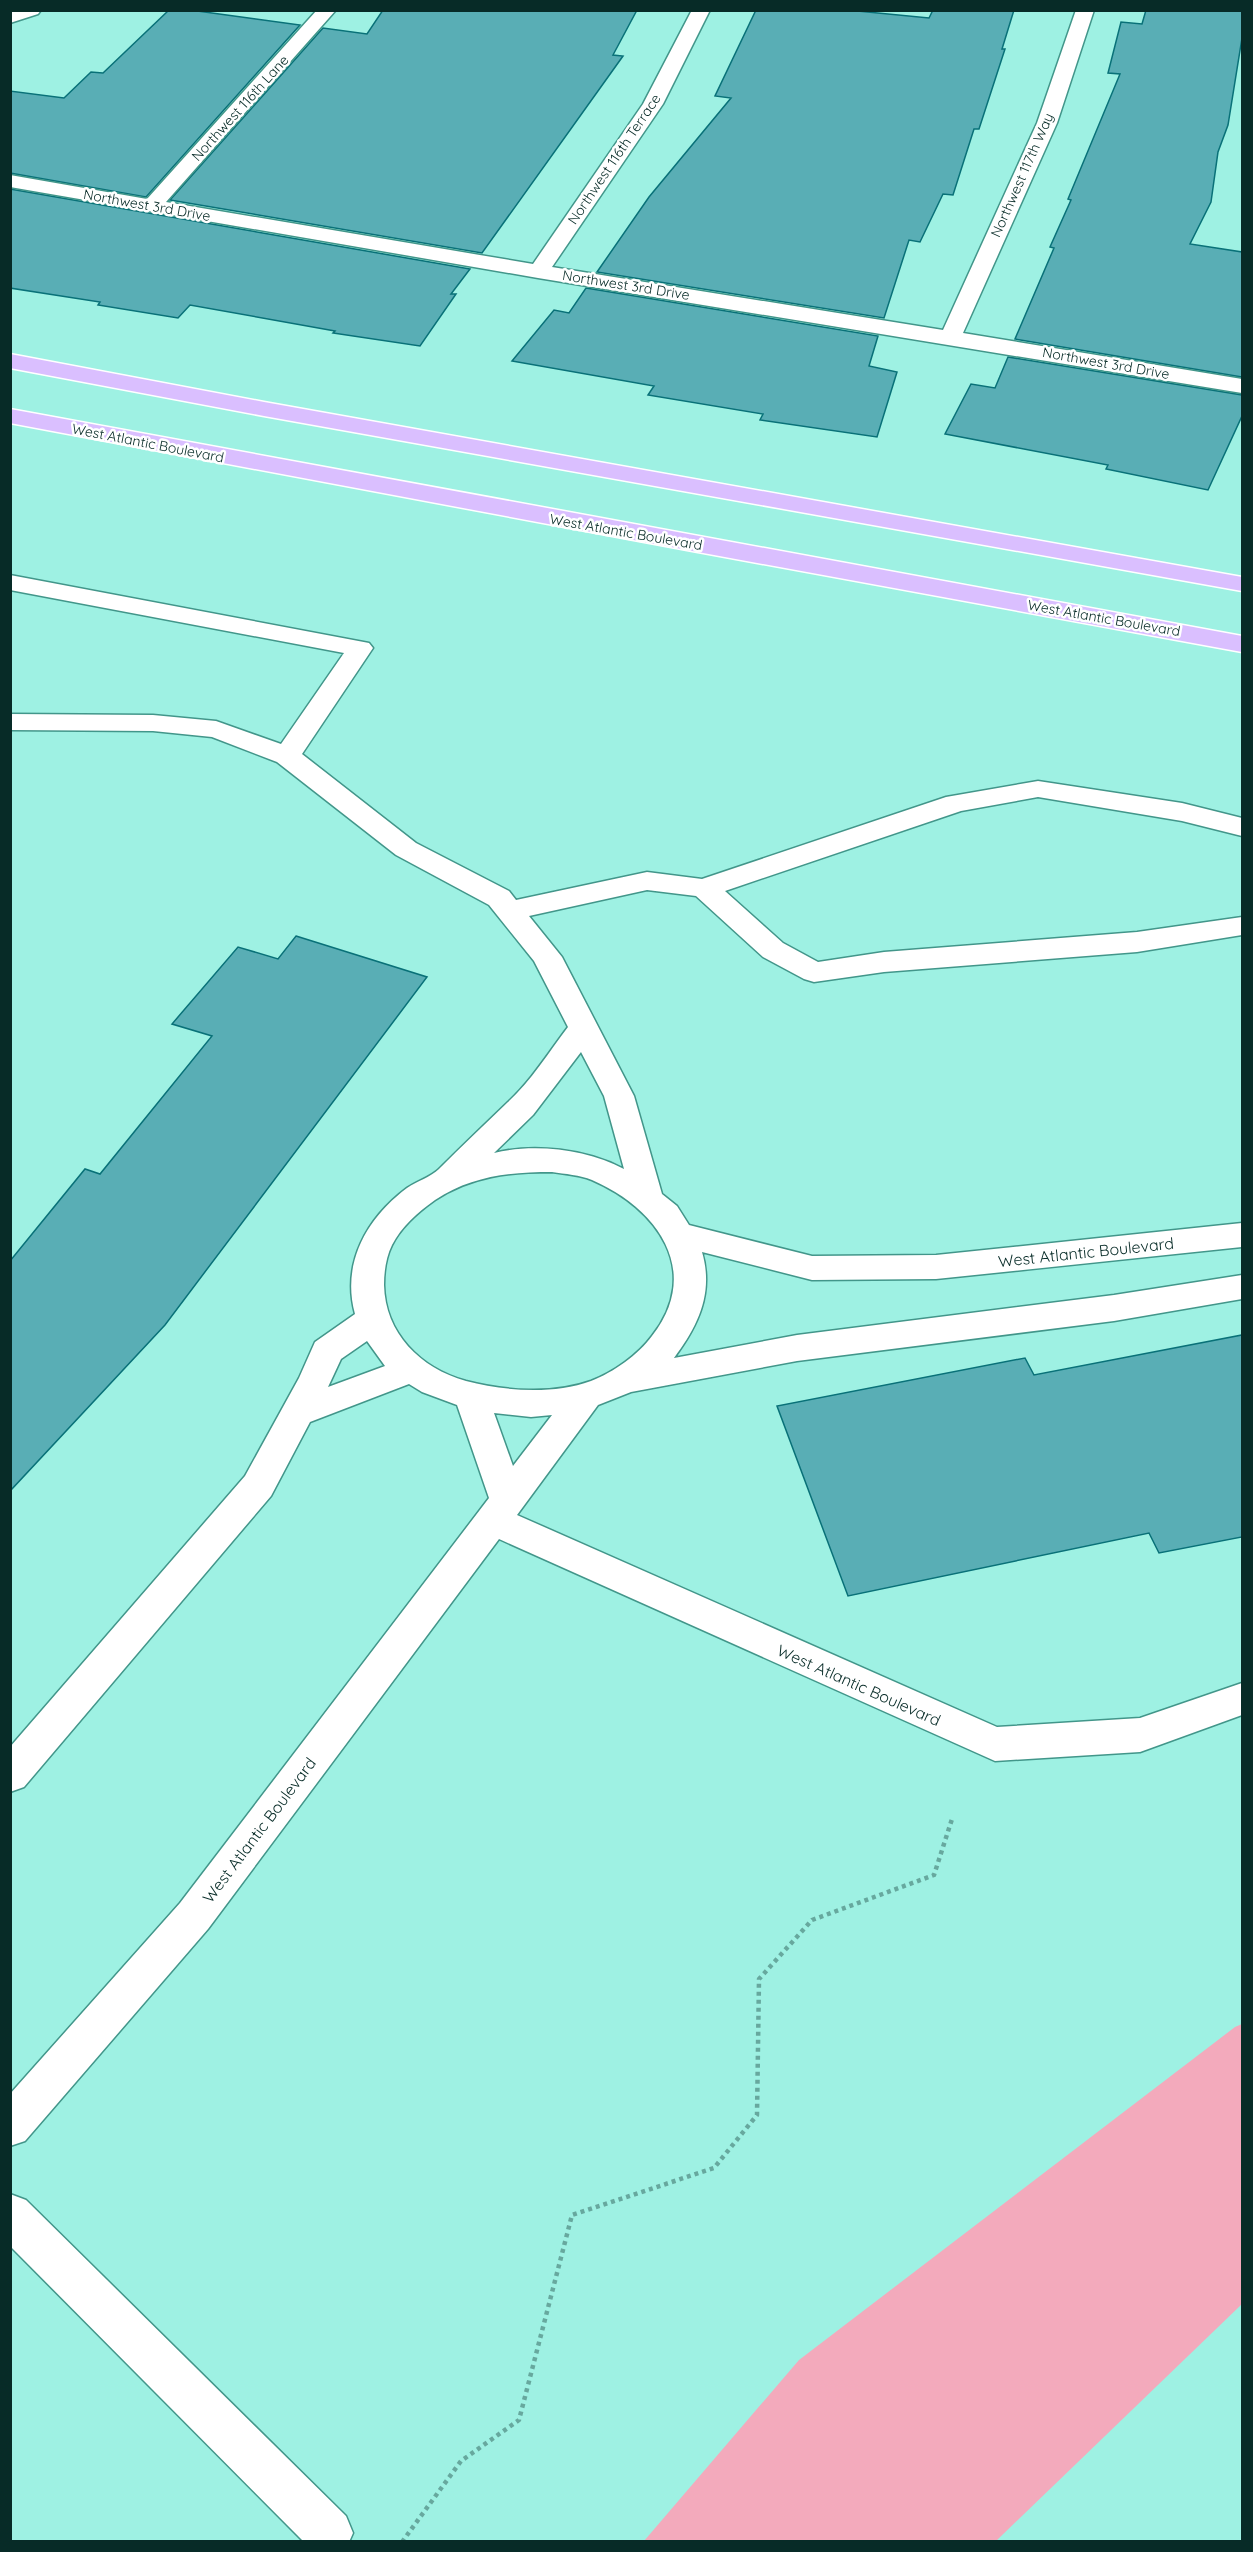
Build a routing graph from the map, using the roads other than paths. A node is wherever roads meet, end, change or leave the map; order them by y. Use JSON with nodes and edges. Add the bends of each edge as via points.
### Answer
{"nodes":[{"id":1,"x":32,"y":10,"type":"edge"},
{"id":2,"x":327,"y":10,"type":"edge"},
{"id":3,"x":701,"y":10,"type":"edge"},
{"id":4,"x":1085,"y":10,"type":"edge"},
{"id":5,"x":10,"y":18,"type":"edge"},
{"id":6,"x":10,"y":181,"type":"edge"},
{"id":7,"x":152,"y":206,"type":"junction"},
{"id":8,"x":538,"y":272,"type":"junction"},
{"id":9,"x":951,"y":336,"type":"junction"},
{"id":10,"x":10,"y":361,"type":"edge"},
{"id":11,"x":1242,"y":386,"type":"edge"},
{"id":12,"x":10,"y":416,"type":"edge"},
{"id":13,"x":10,"y":582,"type":"edge"},
{"id":14,"x":1242,"y":584,"type":"edge"},
{"id":15,"x":1242,"y":644,"type":"edge"},
{"id":16,"x":10,"y":722,"type":"edge"},
{"id":17,"x":287,"y":756,"type":"junction"},
{"id":18,"x":1242,"y":828,"type":"edge"},
{"id":19,"x":704,"y":888,"type":"junction"},
{"id":20,"x":510,"y":911,"type":"junction"},
{"id":21,"x":1242,"y":926,"type":"edge"},
{"id":22,"x":583,"y":1029,"type":"junction"},
{"id":23,"x":449,"y":1177,"type":"junction"},
{"id":24,"x":647,"y":1196,"type":"junction"},
{"id":25,"x":681,"y":1235,"type":"junction"},
{"id":26,"x":1242,"y":1235,"type":"edge"},
{"id":27,"x":1242,"y":1287,"type":"edge"},
{"id":28,"x":372,"y":1320,"type":"junction"},
{"id":29,"x":413,"y":1369,"type":"junction"},
{"id":30,"x":625,"y":1380,"type":"junction"},
{"id":31,"x":471,"y":1396,"type":"junction"},
{"id":32,"x":586,"y":1396,"type":"junction"},
{"id":33,"x":296,"y":1413,"type":"junction"},
{"id":34,"x":500,"y":1510,"type":"junction"},
{"id":35,"x":1242,"y":1699,"type":"edge"},
{"id":36,"x":10,"y":1775,"type":"edge"},
{"id":37,"x":10,"y":2126,"type":"edge"},
{"id":38,"x":10,"y":2215,"type":"edge"},
{"id":39,"x":329,"y":2533,"type":"dead end"}],
"edges":[{"from":1,"to":5,"type":"street"},
{"from":2,"to":7,"type":"street","name":"Northwest 116th Lane"},
{"from":3,"to":8,"type":"street","name":"Northwest 116th Terrace","via":[[653,104]]},
{"from":4,"to":9,"type":"street","name":"Northwest 117th Way","via":[[1047,123]]},
{"from":6,"to":7,"type":"street","name":"Northwest 3rd Drive"},
{"from":7,"to":8,"type":"street","name":"Northwest 3rd Drive"},
{"from":8,"to":9,"type":"street","name":"Northwest 3rd Drive"},
{"from":9,"to":11,"type":"street","name":"Northwest 3rd Drive"},
{"from":10,"to":14,"type":"main road"},
{"from":12,"to":15,"type":"main road","name":"West Atlantic Boulevard"},
{"from":13,"to":17,"type":"street","via":[[360,648]]},
{"from":16,"to":17,"type":"street","via":[[153,723],[216,729]]},
{"from":17,"to":20,"type":"street","via":[[406,849],[499,898]]},
{"from":18,"to":19,"type":"street","via":[[1182,812],[1038,789],[956,803]]},
{"from":19,"to":20,"type":"street","via":[[648,881]]},
{"from":19,"to":21,"type":"street","via":[[773,950],[814,972],[884,962],[1137,942]]},
{"from":20,"to":22,"type":"street","via":[[548,957]]},
{"from":22,"to":23,"type":"street","via":[[522,1107]]},
{"from":22,"to":24,"type":"street","via":[[619,1096]]},
{"from":23,"to":24,"type":"street","via":[[498,1163],[552,1161],[604,1172]]},
{"from":23,"to":28,"type":"street","via":[[406,1203],[378,1238],[365,1279]]},
{"from":24,"to":25,"type":"street","via":[[667,1214]]},
{"from":25,"to":26,"type":"street","name":"West Atlantic Boulevard","via":[[812,1268],[936,1267]]},
{"from":25,"to":30,"type":"street","via":[[691,1265],[690,1297],[679,1328],[657,1356]]},
{"from":27,"to":30,"type":"street","via":[[1114,1308],[797,1348]]},
{"from":28,"to":29,"type":"street","via":[[394,1355]]},
{"from":28,"to":33,"type":"street","via":[[327,1351]]},
{"from":29,"to":31,"type":"street","via":[[432,1383]]},
{"from":29,"to":33,"type":"street"},
{"from":30,"to":32,"type":"street"},
{"from":31,"to":32,"type":"street","via":[[533,1405]]},
{"from":31,"to":34,"type":"street"},
{"from":32,"to":34,"type":"street","name":"West Atlantic Boulevard"},
{"from":33,"to":36,"type":"street","via":[[258,1486]]},
{"from":34,"to":35,"type":"street","name":"West Atlantic Boulevard","via":[[995,1744],[1140,1735]]},
{"from":34,"to":37,"type":"street","name":"West Atlantic Boulevard","via":[[194,1916]]},
{"from":38,"to":39,"type":"street"}]}
